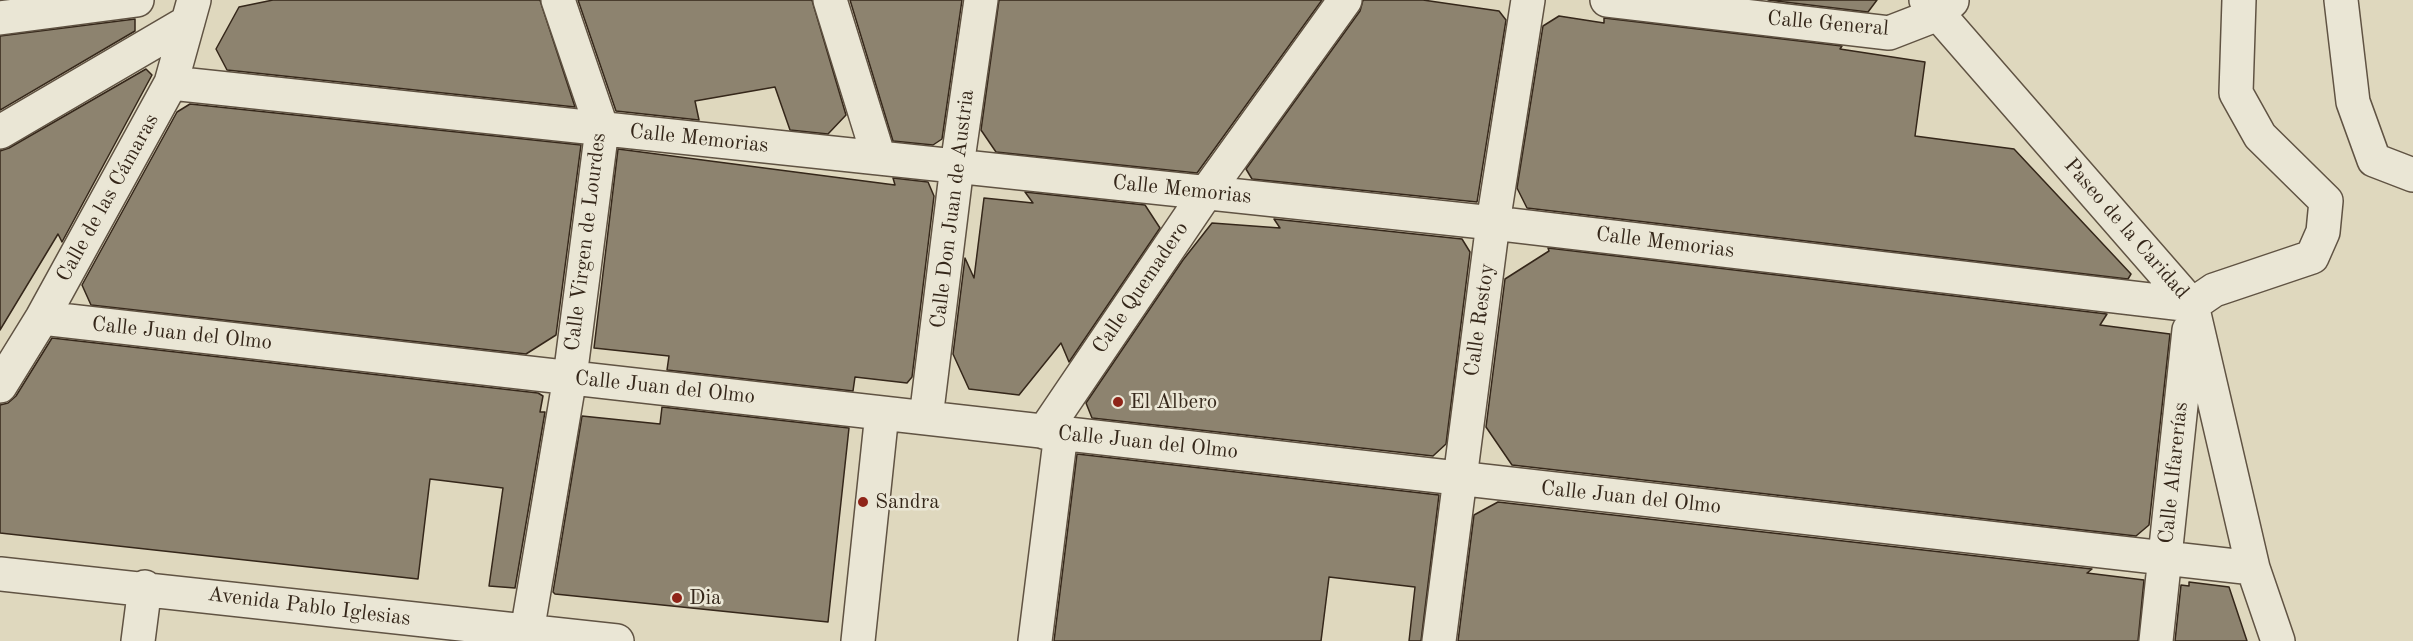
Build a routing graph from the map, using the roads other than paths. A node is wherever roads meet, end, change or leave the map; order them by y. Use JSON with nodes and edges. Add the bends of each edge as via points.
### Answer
{"nodes":[{"id":1,"x":137,"y":0,"type":"edge"},
{"id":2,"x":558,"y":0,"type":"edge"},
{"id":3,"x":830,"y":0,"type":"edge"},
{"id":4,"x":981,"y":0,"type":"edge"},
{"id":5,"x":1345,"y":0,"type":"edge"},
{"id":6,"x":1528,"y":0,"type":"edge"},
{"id":7,"x":1607,"y":0,"type":"edge"},
{"id":8,"x":2239,"y":0,"type":"edge"},
{"id":9,"x":2341,"y":0,"type":"edge"},
{"id":10,"x":1939,"y":5,"type":"edge"},
{"id":11,"x":191,"y":11,"type":"edge"},
{"id":12,"x":0,"y":18,"type":"edge"},
{"id":13,"x":171,"y":82,"type":"junction"},
{"id":14,"x":602,"y":129,"type":"junction"},
{"id":15,"x":0,"y":132,"type":"edge"},
{"id":16,"x":879,"y":158,"type":"junction"},
{"id":17,"x":957,"y":166,"type":"junction"},
{"id":18,"x":2413,"y":175,"type":"edge"},
{"id":19,"x":1206,"y":193,"type":"junction"},
{"id":20,"x":1493,"y":223,"type":"junction"},
{"id":21,"x":2192,"y":305,"type":"junction"},
{"id":22,"x":42,"y":318,"type":"junction"},
{"id":23,"x":570,"y":377,"type":"junction"},
{"id":24,"x":0,"y":386,"type":"edge"},
{"id":25,"x":882,"y":413,"type":"junction"},
{"id":26,"x":926,"y":418,"type":"junction"},
{"id":27,"x":1052,"y":432,"type":"junction"},
{"id":28,"x":1458,"y":478,"type":"junction"},
{"id":29,"x":2164,"y":558,"type":"junction"},
{"id":30,"x":2253,"y":568,"type":"junction"},
{"id":31,"x":0,"y":574,"type":"edge"},
{"id":32,"x":144,"y":588,"type":"junction"},
{"id":33,"x":527,"y":632,"type":"junction"},
{"id":34,"x":138,"y":641,"type":"edge"},
{"id":35,"x":617,"y":641,"type":"edge"},
{"id":36,"x":858,"y":641,"type":"edge"},
{"id":37,"x":1035,"y":641,"type":"edge"},
{"id":38,"x":1439,"y":641,"type":"edge"},
{"id":39,"x":2156,"y":641,"type":"edge"},
{"id":40,"x":2278,"y":641,"type":"edge"}],
"edges":[{"from":1,"to":12,"type":"street"},
{"from":2,"to":14,"type":"street","name":"Calle Virgen de Lourdes"},
{"from":3,"to":16,"type":"street"},
{"from":4,"to":17,"type":"street","name":"Calle Don Juan de Austria"},
{"from":5,"to":19,"type":"street","name":"Calle Quemadero"},
{"from":6,"to":20,"type":"street","name":"Calle Restoy"},
{"from":7,"to":10,"type":"street","name":"Calle General","via":[[1889,33]]},
{"from":8,"to":21,"type":"street","via":[[2236,93],[2260,136],[2326,201],[2323,232],[2312,256],[2214,290]]},
{"from":9,"to":18,"type":"street","via":[[2353,102],[2374,160]]},
{"from":10,"to":21,"type":"street","name":"Paseo de la Caridad"},
{"from":11,"to":13,"type":"street","name":"Calle de las Cámaras"},
{"from":11,"to":15,"type":"street"},
{"from":13,"to":14,"type":"street","name":"Calle Memorias"},
{"from":13,"to":22,"type":"street","name":"Calle de las Cámaras"},
{"from":14,"to":16,"type":"street","name":"Calle Memorias"},
{"from":14,"to":23,"type":"street","name":"Calle Virgen de Lourdes"},
{"from":16,"to":17,"type":"street","name":"Calle Memorias"},
{"from":17,"to":19,"type":"street","name":"Calle Memorias"},
{"from":17,"to":26,"type":"street","name":"Calle Don Juan de Austria"},
{"from":19,"to":20,"type":"street","name":"Calle Memorias"},
{"from":19,"to":27,"type":"street","name":"Calle Quemadero"},
{"from":20,"to":21,"type":"street","name":"Calle Memorias"},
{"from":20,"to":28,"type":"street","name":"Calle Restoy"},
{"from":21,"to":29,"type":"street","name":"Calle Alfarerías"},
{"from":21,"to":30,"type":"street","name":"Paseo de la Caridad"},
{"from":22,"to":23,"type":"street","name":"Calle Juan del Olmo"},
{"from":22,"to":24,"type":"street","name":"Calle de las Cámaras"},
{"from":23,"to":25,"type":"street","name":"Calle Juan del Olmo"},
{"from":23,"to":33,"type":"street","name":"Calle Virgen de Lourdes"},
{"from":25,"to":26,"type":"street","name":"Calle Juan del Olmo"},
{"from":25,"to":36,"type":"street"},
{"from":26,"to":27,"type":"street","name":"Calle Juan del Olmo"},
{"from":27,"to":28,"type":"street","name":"Calle Juan del Olmo"},
{"from":27,"to":37,"type":"street"},
{"from":28,"to":29,"type":"street","name":"Calle Juan del Olmo"},
{"from":28,"to":38,"type":"street","name":"Calle Restoy"},
{"from":29,"to":30,"type":"street","name":"Calle Juan del Olmo"},
{"from":29,"to":39,"type":"street","name":"Calle Alfarerías"},
{"from":30,"to":40,"type":"street","name":"Paseo de la Caridad"},
{"from":31,"to":32,"type":"street","name":"Avenida Pablo Iglesias"},
{"from":32,"to":33,"type":"street","name":"Avenida Pablo Iglesias"},
{"from":32,"to":34,"type":"street"},
{"from":33,"to":35,"type":"street","name":"Avenida Pablo Iglesias"}]}
